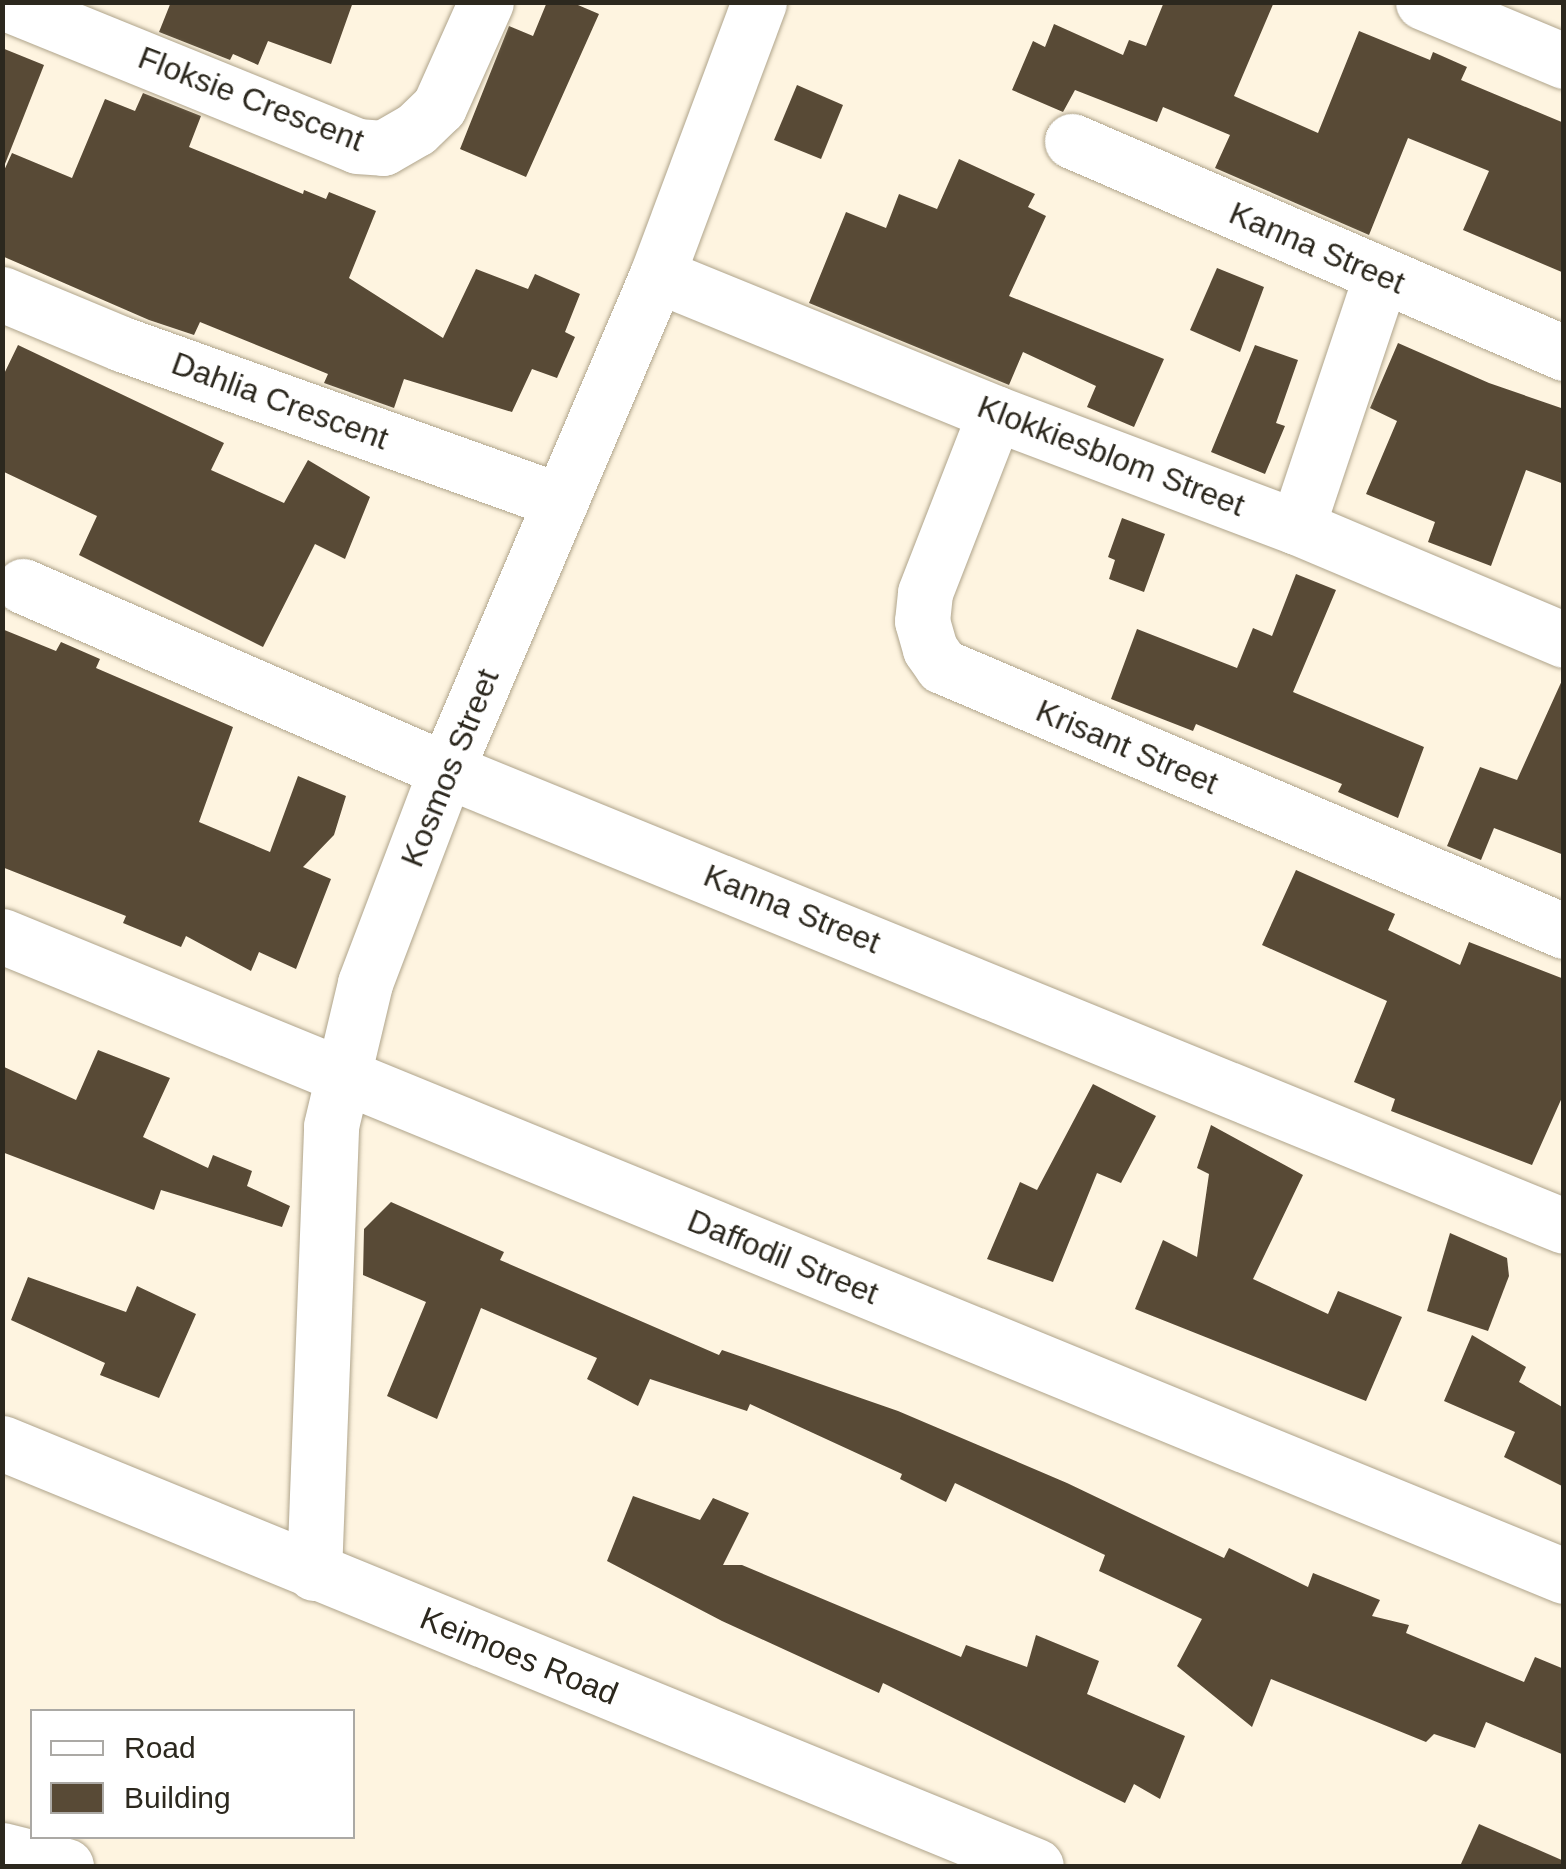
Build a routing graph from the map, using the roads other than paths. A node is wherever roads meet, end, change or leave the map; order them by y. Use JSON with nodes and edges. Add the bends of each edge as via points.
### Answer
{"nodes":[{"id":1,"x":4,"y":2,"type":"edge"},
{"id":2,"x":486,"y":2,"type":"edge"},
{"id":3,"x":759,"y":2,"type":"edge"},
{"id":4,"x":1423,"y":2,"type":"edge"},
{"id":5,"x":1564,"y":62,"type":"edge"},
{"id":6,"x":1072,"y":141,"type":"dead end"},
{"id":7,"x":656,"y":275,"type":"junction"},
{"id":8,"x":1381,"y":276,"type":"junction"},
{"id":9,"x":2,"y":294,"type":"edge"},
{"id":10,"x":1564,"y":353,"type":"edge"},
{"id":11,"x":996,"y":414,"type":"junction"},
{"id":12,"x":561,"y":501,"type":"junction"},
{"id":13,"x":1296,"y":527,"type":"junction"},
{"id":14,"x":23,"y":586,"type":"dead end"},
{"id":15,"x":1564,"y":640,"type":"edge"},
{"id":16,"x":446,"y":770,"type":"junction"},
{"id":17,"x":1564,"y":931,"type":"edge"},
{"id":18,"x":2,"y":936,"type":"edge"},
{"id":19,"x":340,"y":1077,"type":"junction"},
{"id":20,"x":1564,"y":1226,"type":"edge"},
{"id":21,"x":2,"y":1443,"type":"edge"},
{"id":22,"x":314,"y":1573,"type":"junction"},
{"id":23,"x":1564,"y":1576,"type":"edge"},
{"id":24,"x":2,"y":1850,"type":"edge"},
{"id":25,"x":66,"y":1866,"type":"edge"},
{"id":26,"x":1036,"y":1866,"type":"edge"}],
"edges":[{"from":1,"to":2,"type":"street","name":"Floksie Crescent","via":[[357,146],[383,148],[439,107]]},
{"from":3,"to":7,"type":"street","name":"Kosmos Street"},
{"from":4,"to":5,"type":"street"},
{"from":6,"to":8,"type":"street","name":"Kanna Street"},
{"from":7,"to":11,"type":"street","name":"Klokkiesblom Street"},
{"from":7,"to":12,"type":"street","name":"Kosmos Street"},
{"from":8,"to":10,"type":"street","name":"Kanna Street"},
{"from":8,"to":13,"type":"street"},
{"from":9,"to":12,"type":"street","name":"Dahlia Crescent","via":[[122,344]]},
{"from":11,"to":13,"type":"street","name":"Klokkiesblom Street"},
{"from":11,"to":17,"type":"street","name":"Krisant Street","via":[[925,593],[922,621],[942,666]]},
{"from":12,"to":16,"type":"street","name":"Kosmos Street"},
{"from":13,"to":15,"type":"street","name":"Klokkiesblom Street"},
{"from":14,"to":16,"type":"street","name":"Kanna Street"},
{"from":16,"to":19,"type":"street","name":"Kosmos Street","via":[[365,983]]},
{"from":16,"to":20,"type":"street","name":"Kanna Street"},
{"from":18,"to":19,"type":"street","name":"Daffodil Street"},
{"from":19,"to":22,"type":"street","name":"Kosmos Street","via":[[326,1206]]},
{"from":19,"to":23,"type":"street","name":"Daffodil Street"},
{"from":21,"to":22,"type":"street","name":"Keimoes Road"},
{"from":22,"to":26,"type":"street","name":"Keimoes Road"},
{"from":24,"to":25,"type":"street"}]}
